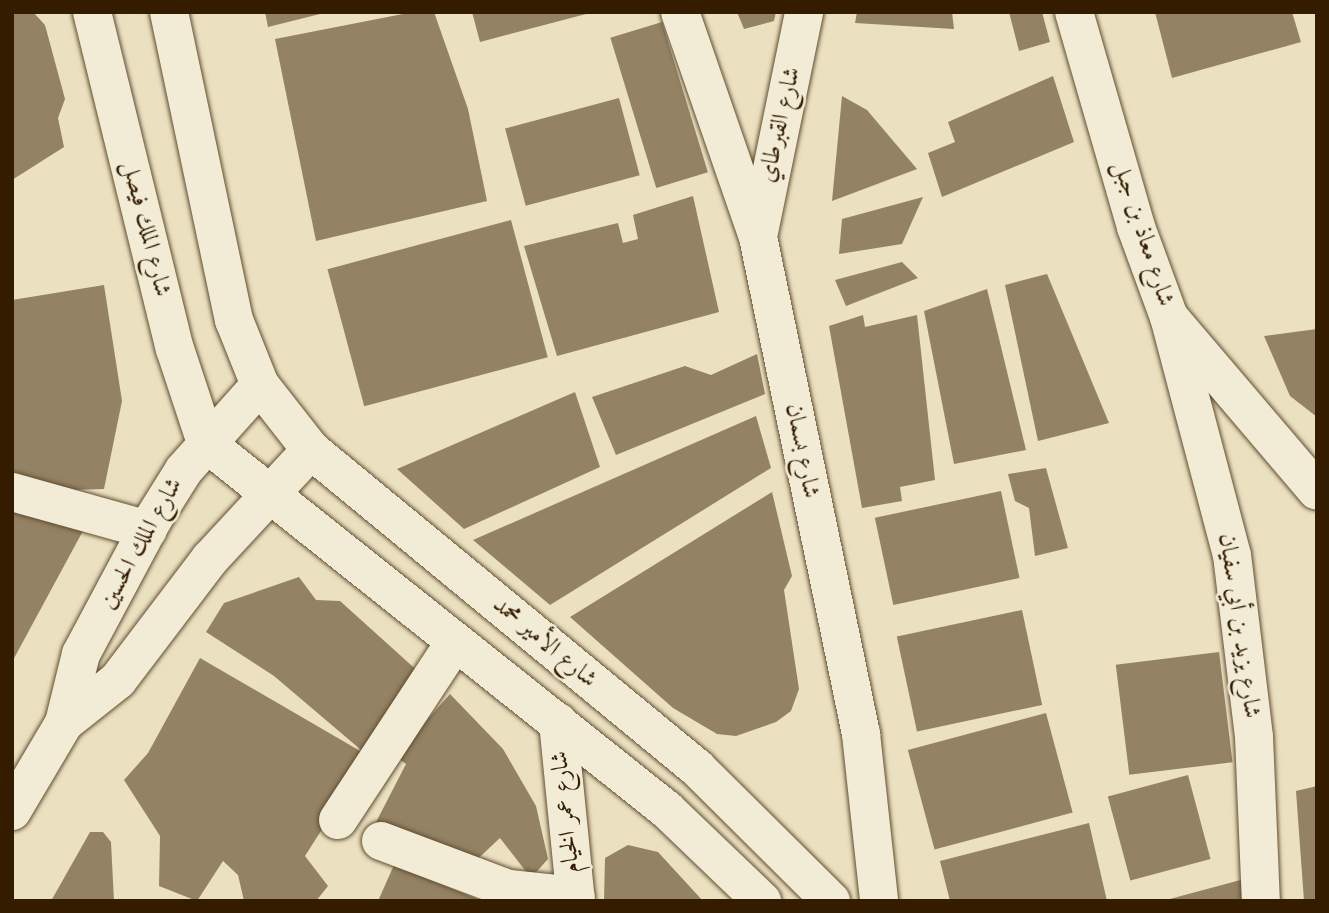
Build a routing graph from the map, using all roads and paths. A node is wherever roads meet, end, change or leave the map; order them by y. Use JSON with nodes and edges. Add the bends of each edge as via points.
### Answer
{"nodes":[{"id":1,"x":92,"y":12,"type":"edge"},
{"id":2,"x":169,"y":12,"type":"edge"},
{"id":3,"x":680,"y":12,"type":"edge"},
{"id":4,"x":804,"y":12,"type":"edge"},
{"id":5,"x":1074,"y":12,"type":"edge"},
{"id":6,"x":758,"y":237,"type":"junction"},
{"id":7,"x":1169,"y":317,"type":"junction"},
{"id":8,"x":260,"y":385,"type":"junction"},
{"id":9,"x":206,"y":443,"type":"junction"},
{"id":10,"x":311,"y":450,"type":"junction"},
{"id":11,"x":1317,"y":491,"type":"edge"},
{"id":12,"x":12,"y":492,"type":"edge"},
{"id":13,"x":265,"y":496,"type":"junction"},
{"id":14,"x":148,"y":530,"type":"junction"},
{"id":15,"x":455,"y":642,"type":"junction"},
{"id":16,"x":558,"y":722,"type":"junction"},
{"id":17,"x":64,"y":723,"type":"junction"},
{"id":18,"x":12,"y":811,"type":"edge"},
{"id":19,"x":338,"y":820,"type":"dead end"},
{"id":20,"x":381,"y":841,"type":"dead end"},
{"id":21,"x":576,"y":898,"type":"edge"},
{"id":22,"x":762,"y":901,"type":"edge"},
{"id":23,"x":831,"y":901,"type":"edge"},
{"id":24,"x":879,"y":901,"type":"edge"},
{"id":25,"x":1261,"y":901,"type":"edge"}],
"edges":[{"from":1,"to":9,"type":"main road","name":"شارع الملك فيصل","via":[[175,349]]},
{"from":2,"to":8,"type":"main road","via":[[234,320]]},
{"from":3,"to":6,"type":"main road","name":"شارع بسمان"},
{"from":4,"to":6,"type":"main road","name":"شارع القبرطاي"},
{"from":5,"to":7,"type":"main road","name":"شارع معاذ بن جبل","via":[[1136,227]]},
{"from":6,"to":24,"type":"main road","name":"شارع بسمان","via":[[861,734]]},
{"from":7,"to":11,"type":"main road","name":"شارع معاذ بن جبل"},
{"from":7,"to":25,"type":"main road","name":"شارع يزيد بن أبي سفيان","via":[[1232,555],[1254,737]]},
{"from":8,"to":9,"type":"main road","name":"شارع الملك الحسين"},
{"from":8,"to":10,"type":"main road","name":"شارع الأمير محمد"},
{"from":9,"to":13,"type":"main road"},
{"from":9,"to":14,"type":"main road","name":"شارع الملك الحسين"},
{"from":10,"to":13,"type":"main road","name":"شارع الملك الحسين"},
{"from":10,"to":23,"type":"main road","name":"شارع الأمير محمد","via":[[697,768]]},
{"from":12,"to":14,"type":"main road"},
{"from":13,"to":15,"type":"main road"},
{"from":13,"to":17,"type":"main road","name":"شارع الملك الحسين","via":[[118,680]]},
{"from":14,"to":17,"type":"main road","name":"شارع الملك الحسين","via":[[81,654]]},
{"from":15,"to":16,"type":"main road"},
{"from":15,"to":19,"type":"main road"},
{"from":16,"to":21,"type":"main road","name":"شارع عمر الخيام"},
{"from":16,"to":22,"type":"main road","via":[[667,810]]},
{"from":17,"to":18,"type":"main road","name":"شارع الملك الحسين"},
{"from":20,"to":21,"type":"main road","via":[[509,889]]}]}
